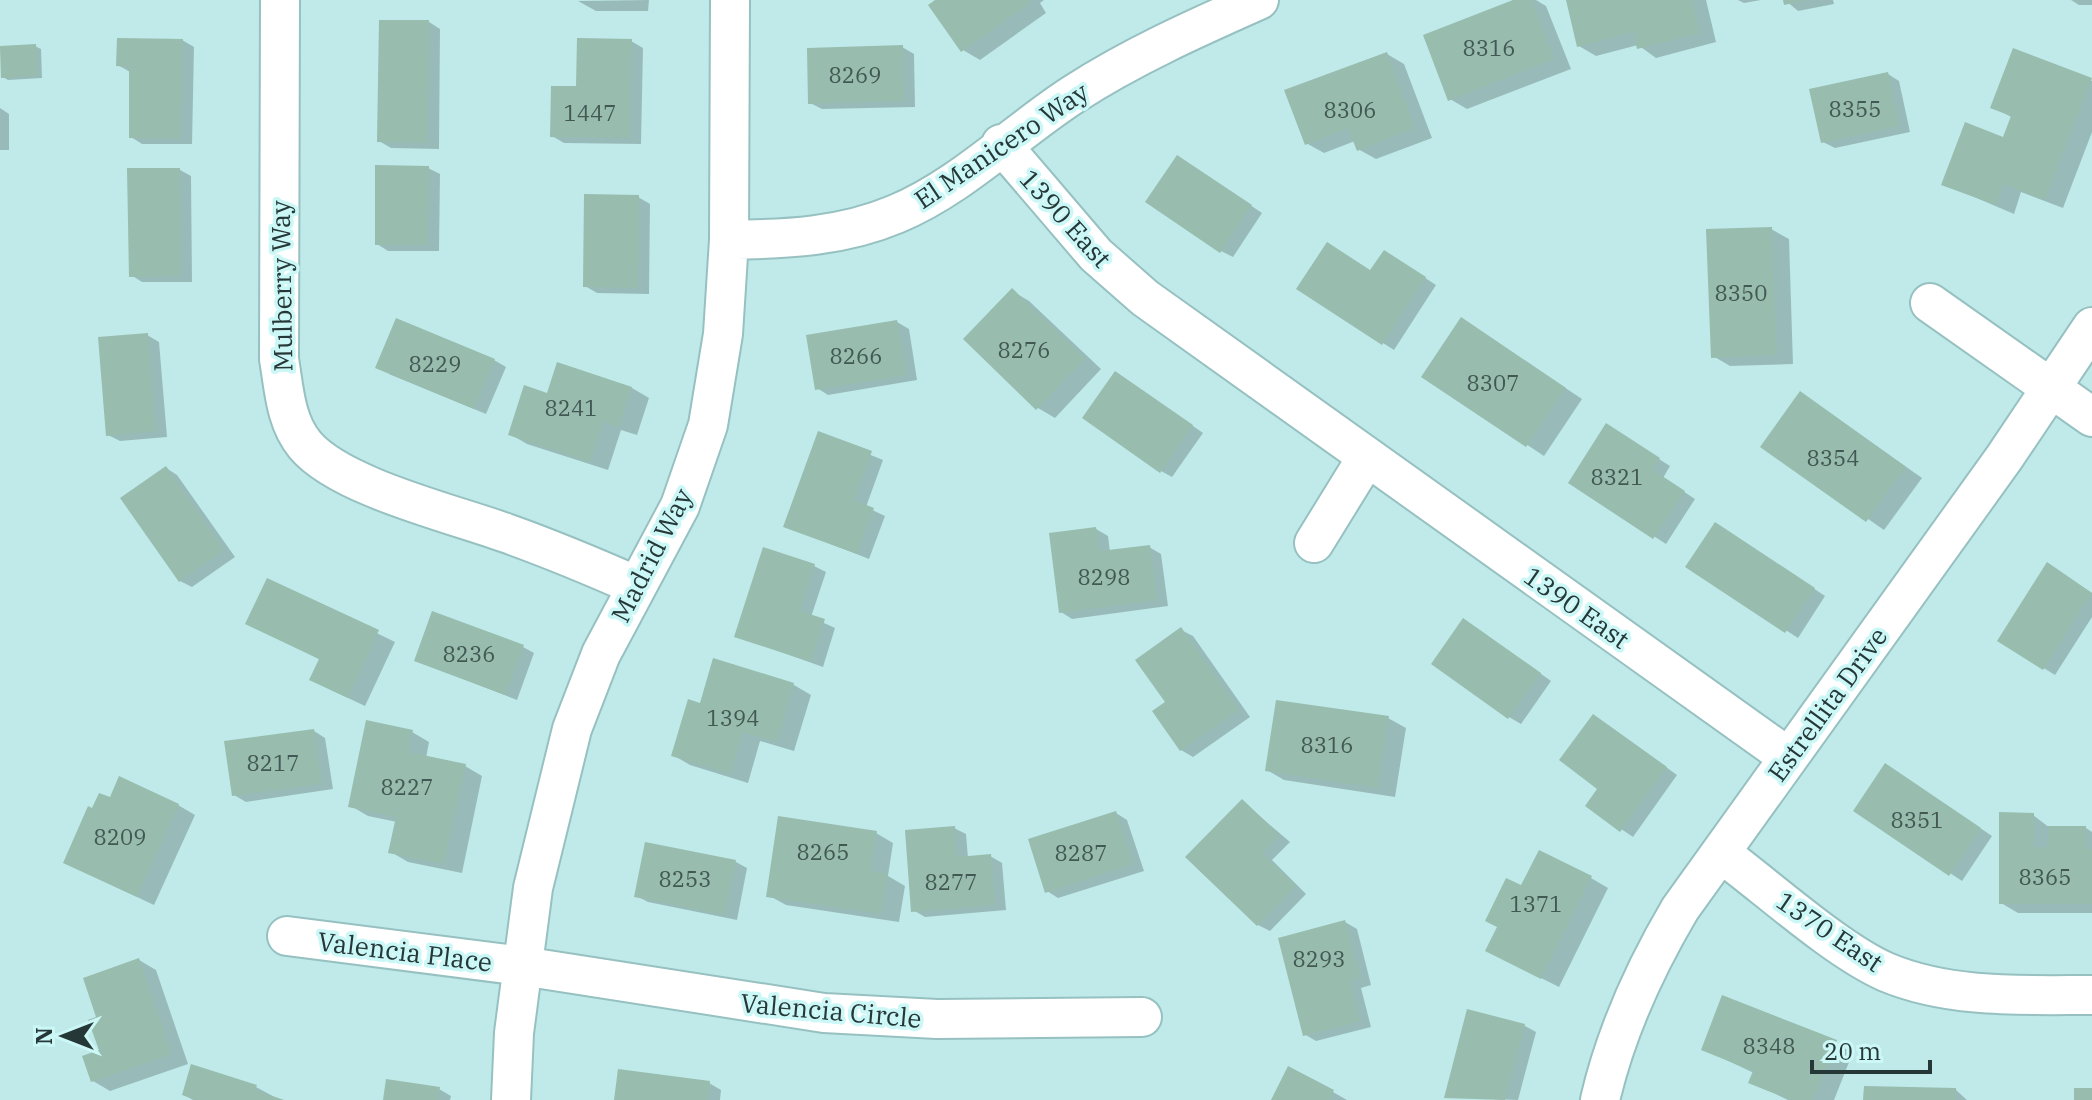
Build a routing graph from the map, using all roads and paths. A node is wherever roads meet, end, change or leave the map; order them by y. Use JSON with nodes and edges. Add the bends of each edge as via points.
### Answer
{"nodes":[{"id":1,"x":280,"y":0,"type":"edge"},
{"id":2,"x":730,"y":0,"type":"edge"},
{"id":3,"x":1259,"y":0,"type":"edge"},
{"id":4,"x":1001,"y":144,"type":"junction"},
{"id":5,"x":729,"y":240,"type":"junction"},
{"id":6,"x":1930,"y":303,"type":"dead end"},
{"id":7,"x":2092,"y":327,"type":"edge"},
{"id":8,"x":2052,"y":389,"type":"junction"},
{"id":9,"x":2092,"y":417,"type":"edge"},
{"id":10,"x":1367,"y":457,"type":"junction"},
{"id":11,"x":1314,"y":543,"type":"dead end"},
{"id":12,"x":637,"y":586,"type":"junction"},
{"id":13,"x":1788,"y":757,"type":"junction"},
{"id":14,"x":1722,"y":854,"type":"junction"},
{"id":15,"x":287,"y":936,"type":"dead end"},
{"id":16,"x":522,"y":966,"type":"junction"},
{"id":17,"x":2092,"y":995,"type":"edge"},
{"id":18,"x":1142,"y":1017,"type":"dead end"},
{"id":19,"x":511,"y":1100,"type":"edge"},
{"id":20,"x":1600,"y":1100,"type":"edge"}],
"edges":[{"from":1,"to":12,"type":"street","name":"Mulberry Way","via":[[279,359],[288,414],[305,445],[334,468],[376,488],[567,554]]},
{"from":2,"to":5,"type":"street","name":"Madrid Way"},
{"from":3,"to":4,"type":"street","name":"El Manicero Way","via":[[1075,93]]},
{"from":4,"to":5,"type":"street","name":"El Manicero Way","via":[[898,214],[796,239]]},
{"from":4,"to":10,"type":"street","name":"1390 East","via":[[1096,255],[1145,298]]},
{"from":5,"to":12,"type":"street","name":"Madrid Way","via":[[723,334],[708,425],[680,506]]},
{"from":6,"to":8,"type":"street"},
{"from":7,"to":8,"type":"street","name":"Estrellita Drive"},
{"from":8,"to":9,"type":"street"},
{"from":8,"to":13,"type":"street","name":"Estrellita Drive"},
{"from":10,"to":11,"type":"street"},
{"from":10,"to":13,"type":"street","name":"1390 East"},
{"from":12,"to":16,"type":"street","name":"Madrid Way","via":[[601,654],[572,729],[533,888]]},
{"from":13,"to":14,"type":"street","name":"Estrellita Drive"},
{"from":14,"to":17,"type":"street","name":"1370 East","via":[[1886,971],[1991,993]]},
{"from":14,"to":20,"type":"street","name":"Estrellita Drive","via":[[1647,964]]},
{"from":15,"to":16,"type":"street","name":"Valencia Place"},
{"from":16,"to":18,"type":"street","name":"Valencia Circle","via":[[824,1013],[937,1019]]},
{"from":16,"to":19,"type":"street","name":"Madrid Way"}]}
